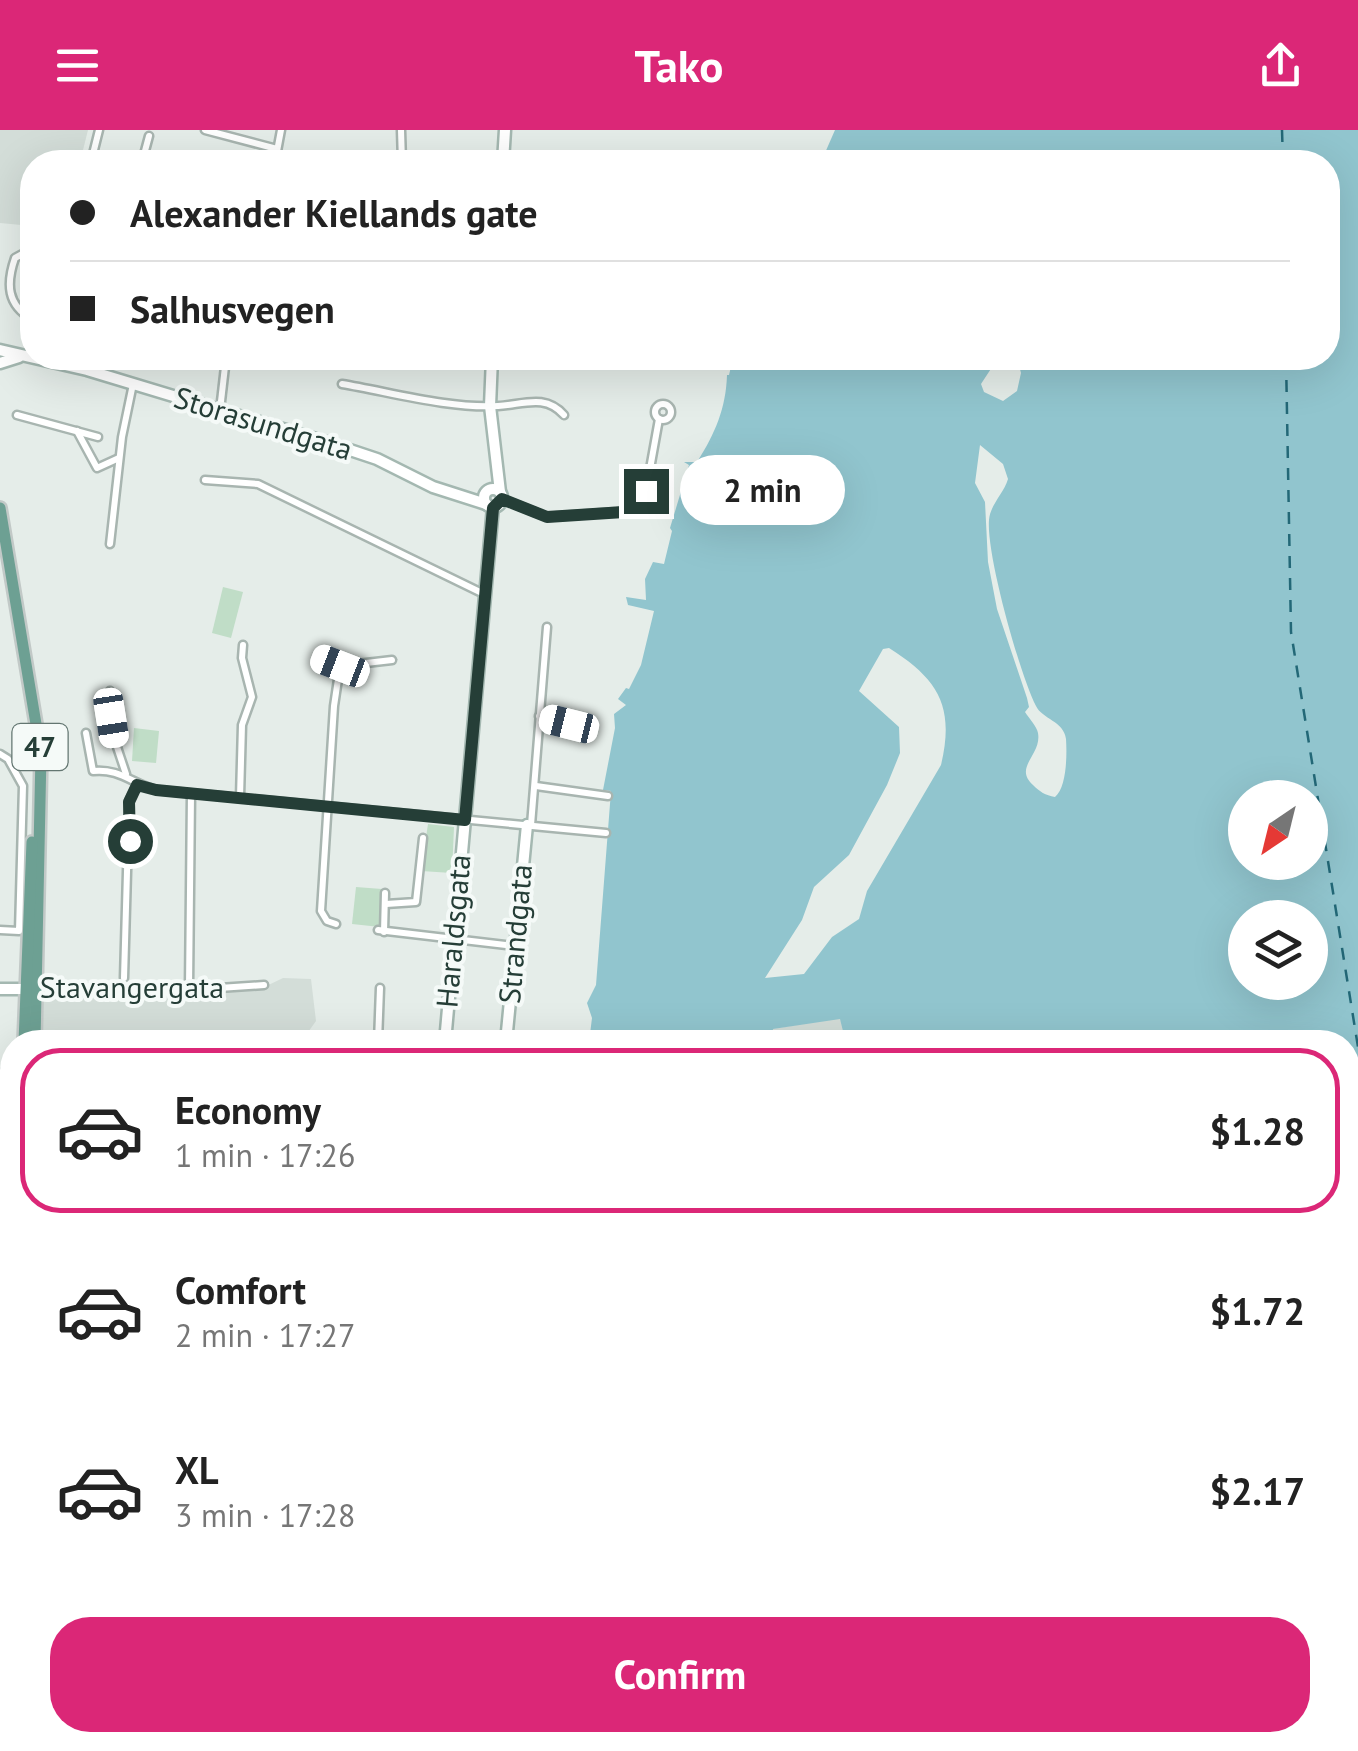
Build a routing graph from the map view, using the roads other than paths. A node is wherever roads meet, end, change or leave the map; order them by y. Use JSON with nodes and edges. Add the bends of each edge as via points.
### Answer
{"nodes":[{"id":1,"x":205,"y":130,"type":"edge"},
{"id":2,"x":281,"y":130,"type":"edge"},
{"id":3,"x":149,"y":136,"type":"dead end"},
{"id":4,"x":278,"y":149,"type":"joint"},
{"id":5,"x":145,"y":150,"type":"edge"},
{"id":6,"x":20,"y":256,"type":"edge"},
{"id":7,"x":20,"y":310,"type":"edge"},
{"id":8,"x":0,"y":350,"type":"edge"},
{"id":9,"x":18,"y":357,"type":"joint"},
{"id":10,"x":0,"y":363,"type":"edge"},
{"id":11,"x":83,"y":370,"type":"edge"},
{"id":12,"x":225,"y":370,"type":"edge"},
{"id":13,"x":492,"y":370,"type":"edge"},
{"id":14,"x":133,"y":384,"type":"junction"},
{"id":15,"x":342,"y":384,"type":"dead end"},
{"id":16,"x":490,"y":406,"type":"junction"},
{"id":17,"x":220,"y":410,"type":"junction"},
{"id":18,"x":17,"y":414,"type":"dead end"},
{"id":19,"x":564,"y":414,"type":"dead end"},
{"id":20,"x":659,"y":419,"type":"dead end"},
{"id":21,"x":76,"y":430,"type":"junction"},
{"id":22,"x":98,"y":437,"type":"dead end"},
{"id":23,"x":120,"y":458,"type":"junction"},
{"id":24,"x":204,"y":480,"type":"dead end"},
{"id":25,"x":493,"y":497,"type":"junction"},
{"id":26,"x":0,"y":508,"type":"edge"},
{"id":27,"x":110,"y":544,"type":"dead end"},
{"id":28,"x":0,"y":551,"type":"edge"},
{"id":29,"x":485,"y":595,"type":"junction"},
{"id":30,"x":546,"y":627,"type":"dead end"},
{"id":31,"x":243,"y":645,"type":"dead end"},
{"id":32,"x":319,"y":658,"type":"dead end"},
{"id":33,"x":392,"y":660,"type":"dead end"},
{"id":34,"x":340,"y":666,"type":"junction"},
{"id":35,"x":110,"y":691,"type":"dead end"},
{"id":36,"x":539,"y":716,"type":"junction"},
{"id":37,"x":593,"y":722,"type":"dead end"},
{"id":38,"x":86,"y":733,"type":"dead end"},
{"id":39,"x":0,"y":754,"type":"edge"},
{"id":40,"x":126,"y":774,"type":"junction"},
{"id":41,"x":137,"y":785,"type":"junction"},
{"id":42,"x":536,"y":786,"type":"junction"},
{"id":43,"x":191,"y":794,"type":"junction"},
{"id":44,"x":608,"y":796,"type":"dead end"},
{"id":45,"x":240,"y":797,"type":"junction"},
{"id":46,"x":328,"y":806,"type":"junction"},
{"id":47,"x":465,"y":820,"type":"junction"},
{"id":48,"x":529,"y":825,"type":"junction"},
{"id":49,"x":606,"y":833,"type":"dead end"},
{"id":50,"x":423,"y":838,"type":"dead end"},
{"id":51,"x":385,"y":894,"type":"dead end"},
{"id":52,"x":386,"y":904,"type":"junction"},
{"id":53,"x":336,"y":924,"type":"dead end"},
{"id":54,"x":0,"y":930,"type":"edge"},
{"id":55,"x":454,"y":940,"type":"junction"},
{"id":56,"x":515,"y":946,"type":"junction"},
{"id":57,"x":124,"y":978,"type":"dead end"},
{"id":58,"x":264,"y":984,"type":"dead end"},
{"id":59,"x":32,"y":988,"type":"junction"},
{"id":60,"x":189,"y":988,"type":"junction"},
{"id":61,"x":380,"y":988,"type":"dead end"},
{"id":62,"x":0,"y":989,"type":"edge"},
{"id":63,"x":26,"y":1030,"type":"edge"},
{"id":64,"x":35,"y":1030,"type":"edge"},
{"id":65,"x":378,"y":1030,"type":"edge"},
{"id":66,"x":445,"y":1030,"type":"edge"},
{"id":67,"x":507,"y":1030,"type":"edge"}],
"edges":[{"from":1,"to":4,"type":"street"},
{"from":2,"to":4,"type":"street"},
{"from":3,"to":5,"type":"street"},
{"from":6,"to":7,"type":"street","via":[[9,294]]},
{"from":8,"to":9,"type":"street","name":"Storasundgata"},
{"from":9,"to":10,"type":"street","name":"Storasundgata"},
{"from":11,"to":14,"type":"street","name":"Storasundgata"},
{"from":12,"to":17,"type":"street"},
{"from":13,"to":16,"type":"street","name":"Haraldsgata"},
{"from":14,"to":17,"type":"street","name":"Storasundgata"},
{"from":14,"to":23,"type":"street"},
{"from":15,"to":16,"type":"street"},
{"from":16,"to":19,"type":"street","via":[[536,401]]},
{"from":16,"to":25,"type":"street","name":"Haraldsgata"},
{"from":17,"to":25,"type":"street","name":"Storasundgata","via":[[356,451],[445,491]]},
{"from":18,"to":21,"type":"street"},
{"from":20,"to":25,"type":"street","via":[[646,491],[632,508],[547,517]]},
{"from":21,"to":22,"type":"street"},
{"from":21,"to":23,"type":"street","via":[[98,468]]},
{"from":23,"to":27,"type":"street"},
{"from":24,"to":29,"type":"street","via":[[258,484]]},
{"from":25,"to":29,"type":"street","name":"Haraldsgata"},
{"from":26,"to":59,"type":"main road","number":"47","via":[[40,754]]},
{"from":28,"to":59,"type":"main road","number":"47","via":[[34,768]]},
{"from":29,"to":47,"type":"street","name":"Haraldsgata"},
{"from":30,"to":36,"type":"street"},
{"from":31,"to":45,"type":"street","via":[[252,697],[242,724]]},
{"from":32,"to":34,"type":"street"},
{"from":33,"to":34,"type":"street"},
{"from":34,"to":46,"type":"street"},
{"from":35,"to":40,"type":"street"},
{"from":36,"to":37,"type":"street"},
{"from":36,"to":42,"type":"street"},
{"from":38,"to":40,"type":"street","via":[[93,771]]},
{"from":39,"to":54,"type":"street","via":[[23,786],[19,931]]},
{"from":40,"to":41,"type":"street"},
{"from":41,"to":43,"type":"street"},
{"from":41,"to":57,"type":"street","via":[[129,802]]},
{"from":42,"to":44,"type":"street"},
{"from":42,"to":48,"type":"street"},
{"from":43,"to":45,"type":"street"},
{"from":43,"to":60,"type":"street"},
{"from":45,"to":46,"type":"street"},
{"from":46,"to":47,"type":"street"},
{"from":46,"to":53,"type":"street","via":[[321,911]]},
{"from":47,"to":48,"type":"street"},
{"from":47,"to":55,"type":"street","name":"Haraldsgata"},
{"from":48,"to":49,"type":"street"},
{"from":48,"to":56,"type":"street","name":"Strandgata"},
{"from":50,"to":52,"type":"street","via":[[416,902]]},
{"from":51,"to":52,"type":"street"},
{"from":52,"to":55,"type":"street","via":[[381,931]]},
{"from":55,"to":56,"type":"street"},
{"from":55,"to":66,"type":"street","name":"Haraldsgata"},
{"from":56,"to":67,"type":"street","name":"Strandgata"},
{"from":58,"to":60,"type":"street","name":"Stavangergata"},
{"from":59,"to":60,"type":"street","name":"Stavangergata"},
{"from":59,"to":62,"type":"street","name":"Stavangergata"},
{"from":59,"to":63,"type":"main road","number":"47"},
{"from":59,"to":64,"type":"main road","number":"47"},
{"from":61,"to":65,"type":"street"}]}
